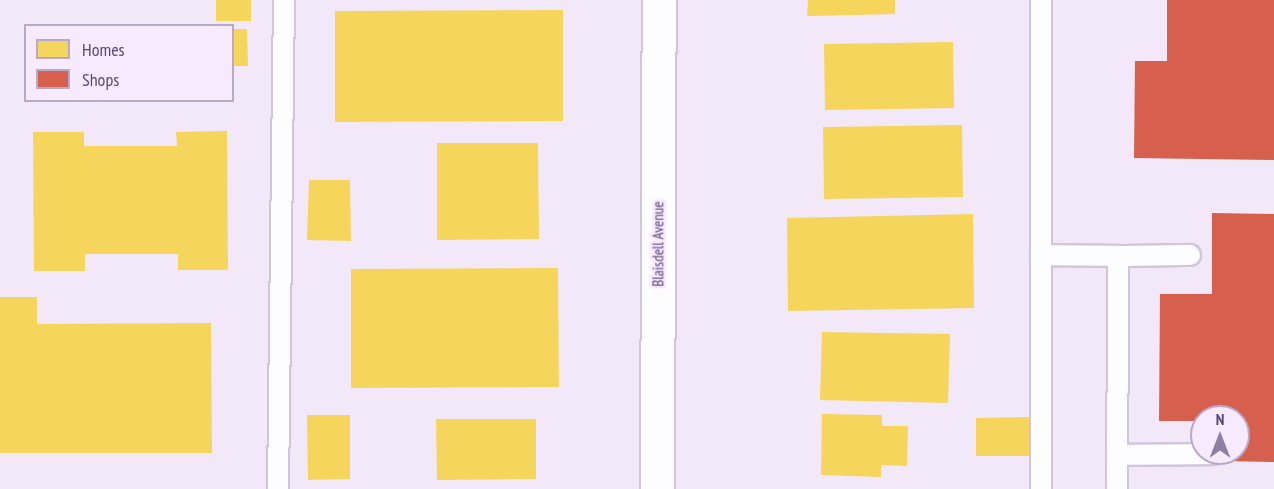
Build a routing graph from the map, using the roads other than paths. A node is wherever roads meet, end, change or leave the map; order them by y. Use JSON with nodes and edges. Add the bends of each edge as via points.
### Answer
{"nodes":[{"id":1,"x":284,"y":0,"type":"edge"},
{"id":2,"x":659,"y":0,"type":"edge"},
{"id":3,"x":1041,"y":0,"type":"edge"},
{"id":4,"x":1041,"y":255,"type":"junction"},
{"id":5,"x":1190,"y":255,"type":"dead end"},
{"id":6,"x":1118,"y":256,"type":"junction"},
{"id":7,"x":1190,"y":454,"type":"edge"},
{"id":8,"x":1117,"y":455,"type":"junction"},
{"id":9,"x":278,"y":489,"type":"edge"},
{"id":10,"x":657,"y":489,"type":"edge"},
{"id":11,"x":1041,"y":489,"type":"edge"},
{"id":12,"x":1117,"y":489,"type":"edge"}],
"edges":[{"from":1,"to":9,"type":"lane"},
{"from":2,"to":10,"type":"street","name":"Blaisdell Avenue"},
{"from":3,"to":4,"type":"lane"},
{"from":4,"to":6,"type":"lane"},
{"from":4,"to":11,"type":"lane"},
{"from":5,"to":6,"type":"lane"},
{"from":6,"to":8,"type":"lane"},
{"from":7,"to":8,"type":"lane"},
{"from":8,"to":12,"type":"lane"}]}
